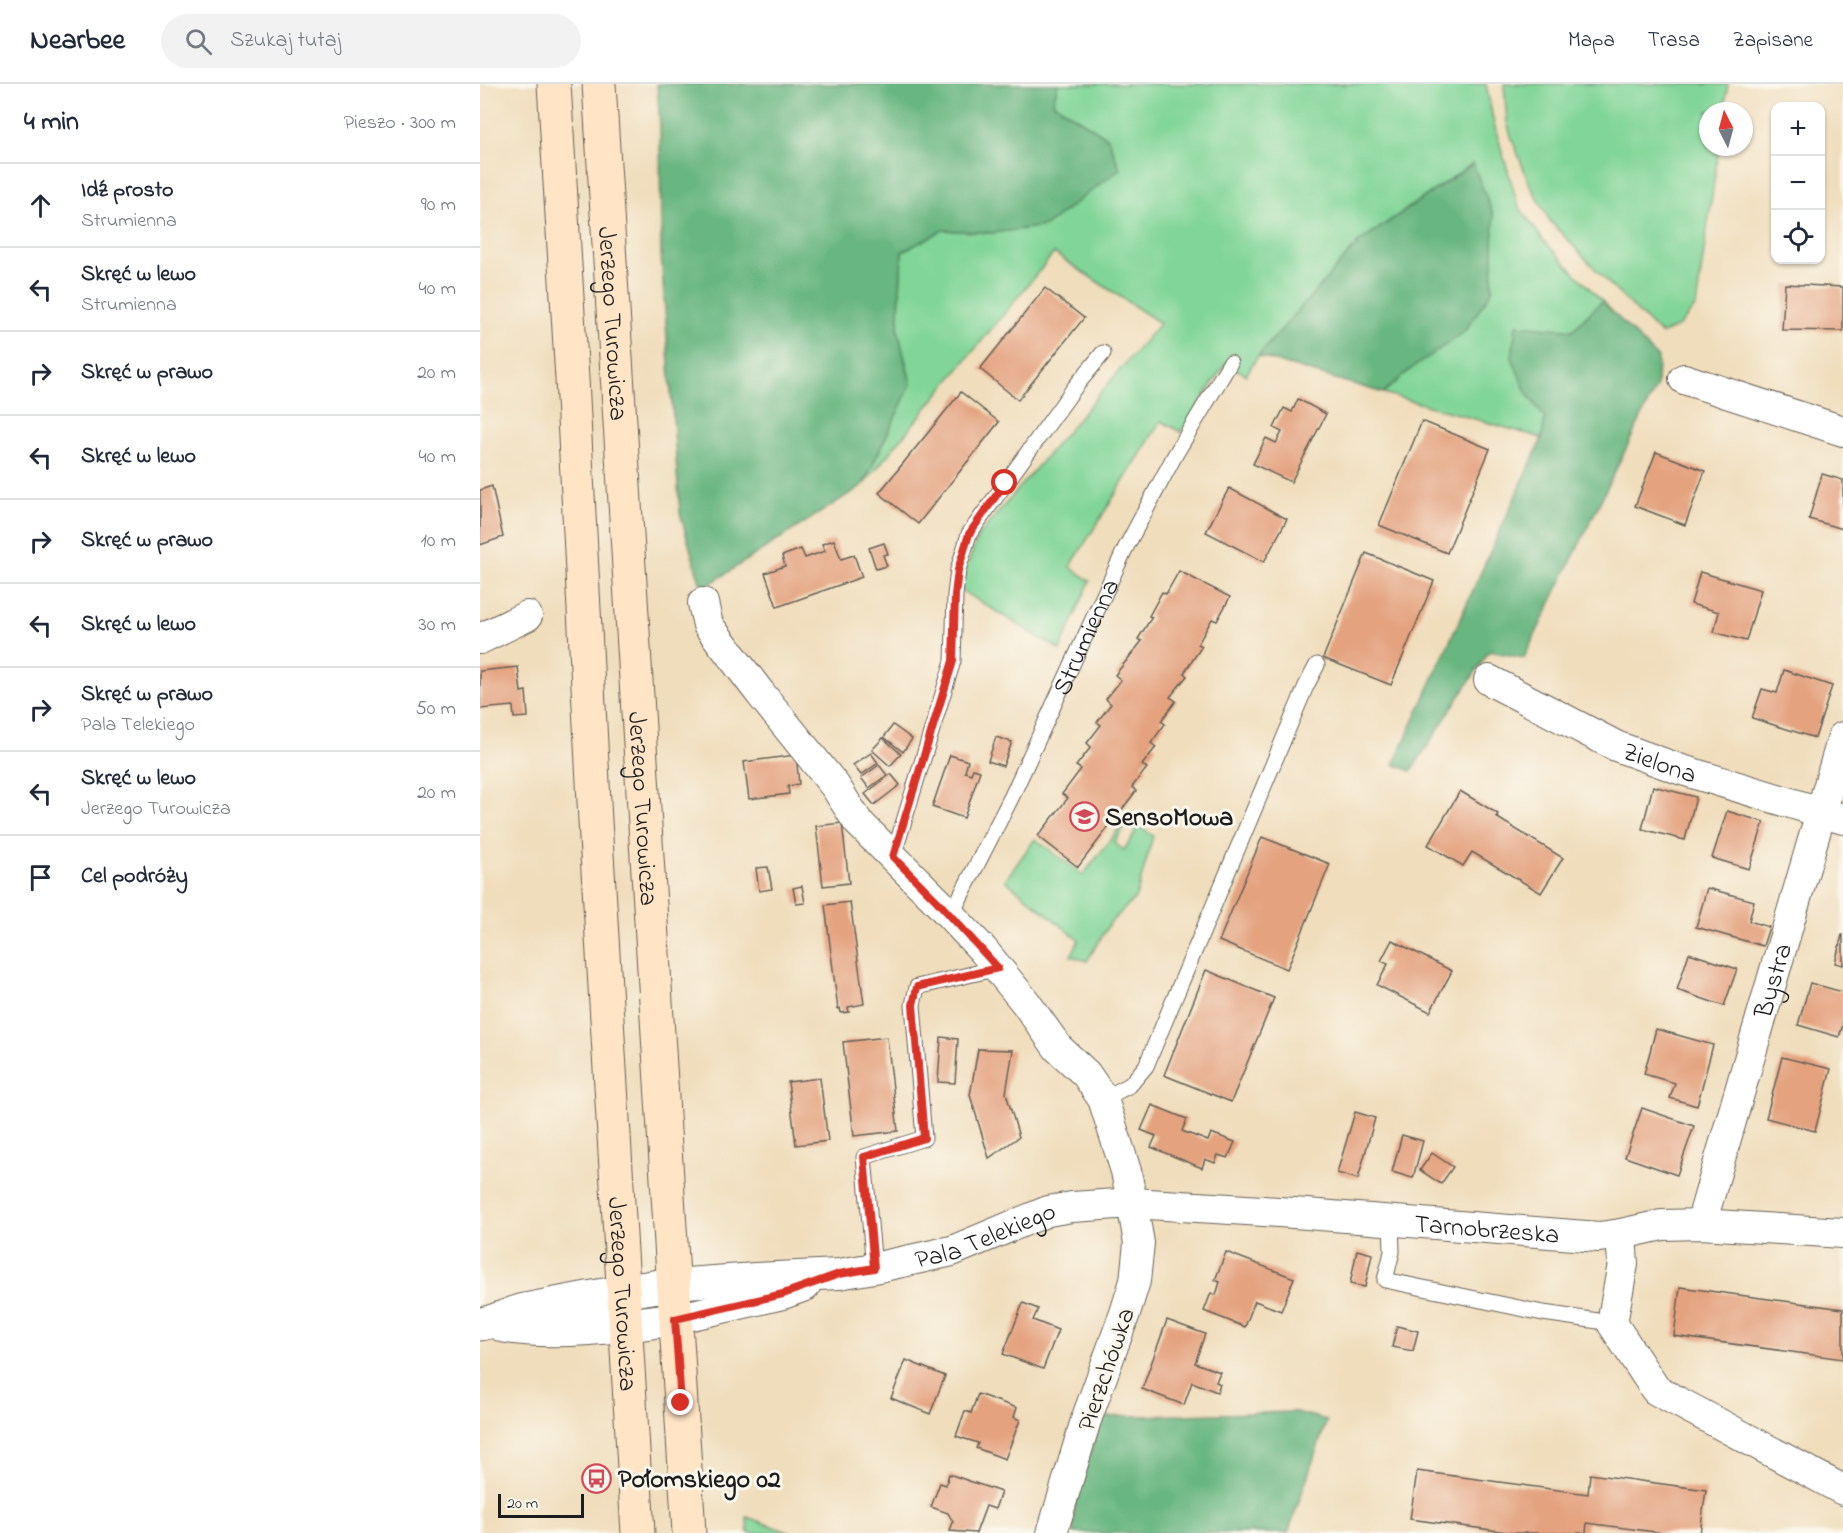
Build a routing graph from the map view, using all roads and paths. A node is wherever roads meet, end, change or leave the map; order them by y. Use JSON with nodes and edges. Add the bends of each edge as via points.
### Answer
{"nodes":[{"id":1,"x":554,"y":84,"type":"edge"},
{"id":2,"x":599,"y":84,"type":"edge"},
{"id":3,"x":1103,"y":353,"type":"dead end"},
{"id":4,"x":1230,"y":363,"type":"dead end"},
{"id":5,"x":1684,"y":379,"type":"dead end"},
{"id":6,"x":1843,"y":431,"type":"edge"},
{"id":7,"x":703,"y":603,"type":"dead end"},
{"id":8,"x":527,"y":616,"type":"dead end"},
{"id":9,"x":480,"y":639,"type":"edge"},
{"id":10,"x":1317,"y":665,"type":"dead end"},
{"id":11,"x":1489,"y":680,"type":"dead end"},
{"id":12,"x":1843,"y":737,"type":"edge"},
{"id":13,"x":1832,"y":816,"type":"edge"},
{"id":14,"x":893,"y":857,"type":"junction"},
{"id":15,"x":951,"y":915,"type":"junction"},
{"id":16,"x":998,"y":968,"type":"junction"},
{"id":17,"x":1103,"y":1099,"type":"junction"},
{"id":18,"x":1132,"y":1203,"type":"junction"},
{"id":19,"x":1390,"y":1221,"type":"junction"},
{"id":20,"x":1701,"y":1224,"type":"junction"},
{"id":21,"x":1843,"y":1233,"type":"edge"},
{"id":22,"x":1622,"y":1234,"type":"junction"},
{"id":23,"x":874,"y":1268,"type":"junction"},
{"id":24,"x":839,"y":1274,"type":"junction"},
{"id":25,"x":673,"y":1284,"type":"junction"},
{"id":26,"x":623,"y":1291,"type":"junction"},
{"id":27,"x":675,"y":1319,"type":"junction"},
{"id":28,"x":484,"y":1323,"type":"edge"},
{"id":29,"x":1612,"y":1323,"type":"junction"},
{"id":30,"x":626,"y":1325,"type":"junction"},
{"id":31,"x":1843,"y":1490,"type":"edge"},
{"id":32,"x":638,"y":1533,"type":"edge"},
{"id":33,"x":688,"y":1533,"type":"edge"},
{"id":34,"x":1052,"y":1533,"type":"edge"}],
"edges":[{"from":1,"to":26,"type":"main road","name":"Jerzego Turowicza"},
{"from":2,"to":25,"type":"main road","name":"Jerzego Turowicza"},
{"from":3,"to":14,"type":"lane","via":[[969,534],[958,570],[953,661]]},
{"from":4,"to":15,"type":"lane","name":"Strumienna","via":[[1125,549],[1011,798]]},
{"from":5,"to":6,"type":"street"},
{"from":7,"to":14,"type":"street","via":[[708,625],[835,786],[858,822]]},
{"from":8,"to":9,"type":"street"},
{"from":10,"to":17,"type":"lane","via":[[1146,1066],[1131,1085]]},
{"from":11,"to":13,"type":"street","name":"Zielona","via":[[1616,746]]},
{"from":12,"to":13,"type":"street","name":"Bystra"},
{"from":13,"to":20,"type":"street","name":"Bystra"},
{"from":14,"to":15,"type":"street"},
{"from":15,"to":16,"type":"street"},
{"from":16,"to":17,"type":"street","via":[[1058,1048],[1086,1074]]},
{"from":16,"to":23,"type":"lane","via":[[917,987],[913,1005],[924,1138],[864,1157]]},
{"from":17,"to":18,"type":"street"},
{"from":18,"to":19,"type":"street","name":"Tarnobrzeska"},
{"from":18,"to":23,"type":"street","name":"Pala Telekiego","via":[[1048,1212],[952,1251]]},
{"from":18,"to":34,"type":"street","name":"Pierzchówka","via":[[1139,1243],[1135,1281],[1086,1420]]},
{"from":19,"to":22,"type":"street","name":"Tarnobrzeska","via":[[1599,1237]]},
{"from":19,"to":29,"type":"lane","via":[[1392,1252],[1385,1280],[1543,1313]]},
{"from":20,"to":21,"type":"street","name":"Tarnobrzeska"},
{"from":20,"to":22,"type":"street","name":"Tarnobrzeska","via":[[1662,1225]]},
{"from":22,"to":29,"type":"street","via":[[1623,1264]]},
{"from":23,"to":24,"type":"street","name":"Pala Telekiego"},
{"from":24,"to":25,"type":"street","name":"Pala Telekiego"},
{"from":24,"to":27,"type":"street","name":"Pala Telekiego","via":[[783,1294]]},
{"from":25,"to":26,"type":"street"},
{"from":25,"to":27,"type":"main road","name":"Jerzego Turowicza"},
{"from":26,"to":28,"type":"street","via":[[516,1312]]},
{"from":26,"to":30,"type":"main road","name":"Jerzego Turowicza"},
{"from":27,"to":30,"type":"street","name":"Pala Telekiego"},
{"from":27,"to":33,"type":"main road","name":"Jerzego Turowicza"},
{"from":28,"to":30,"type":"street","name":"Pala Telekiego","via":[[519,1329]]},
{"from":29,"to":31,"type":"street","via":[[1656,1390]]},
{"from":30,"to":32,"type":"main road","name":"Jerzego Turowicza"}]}
